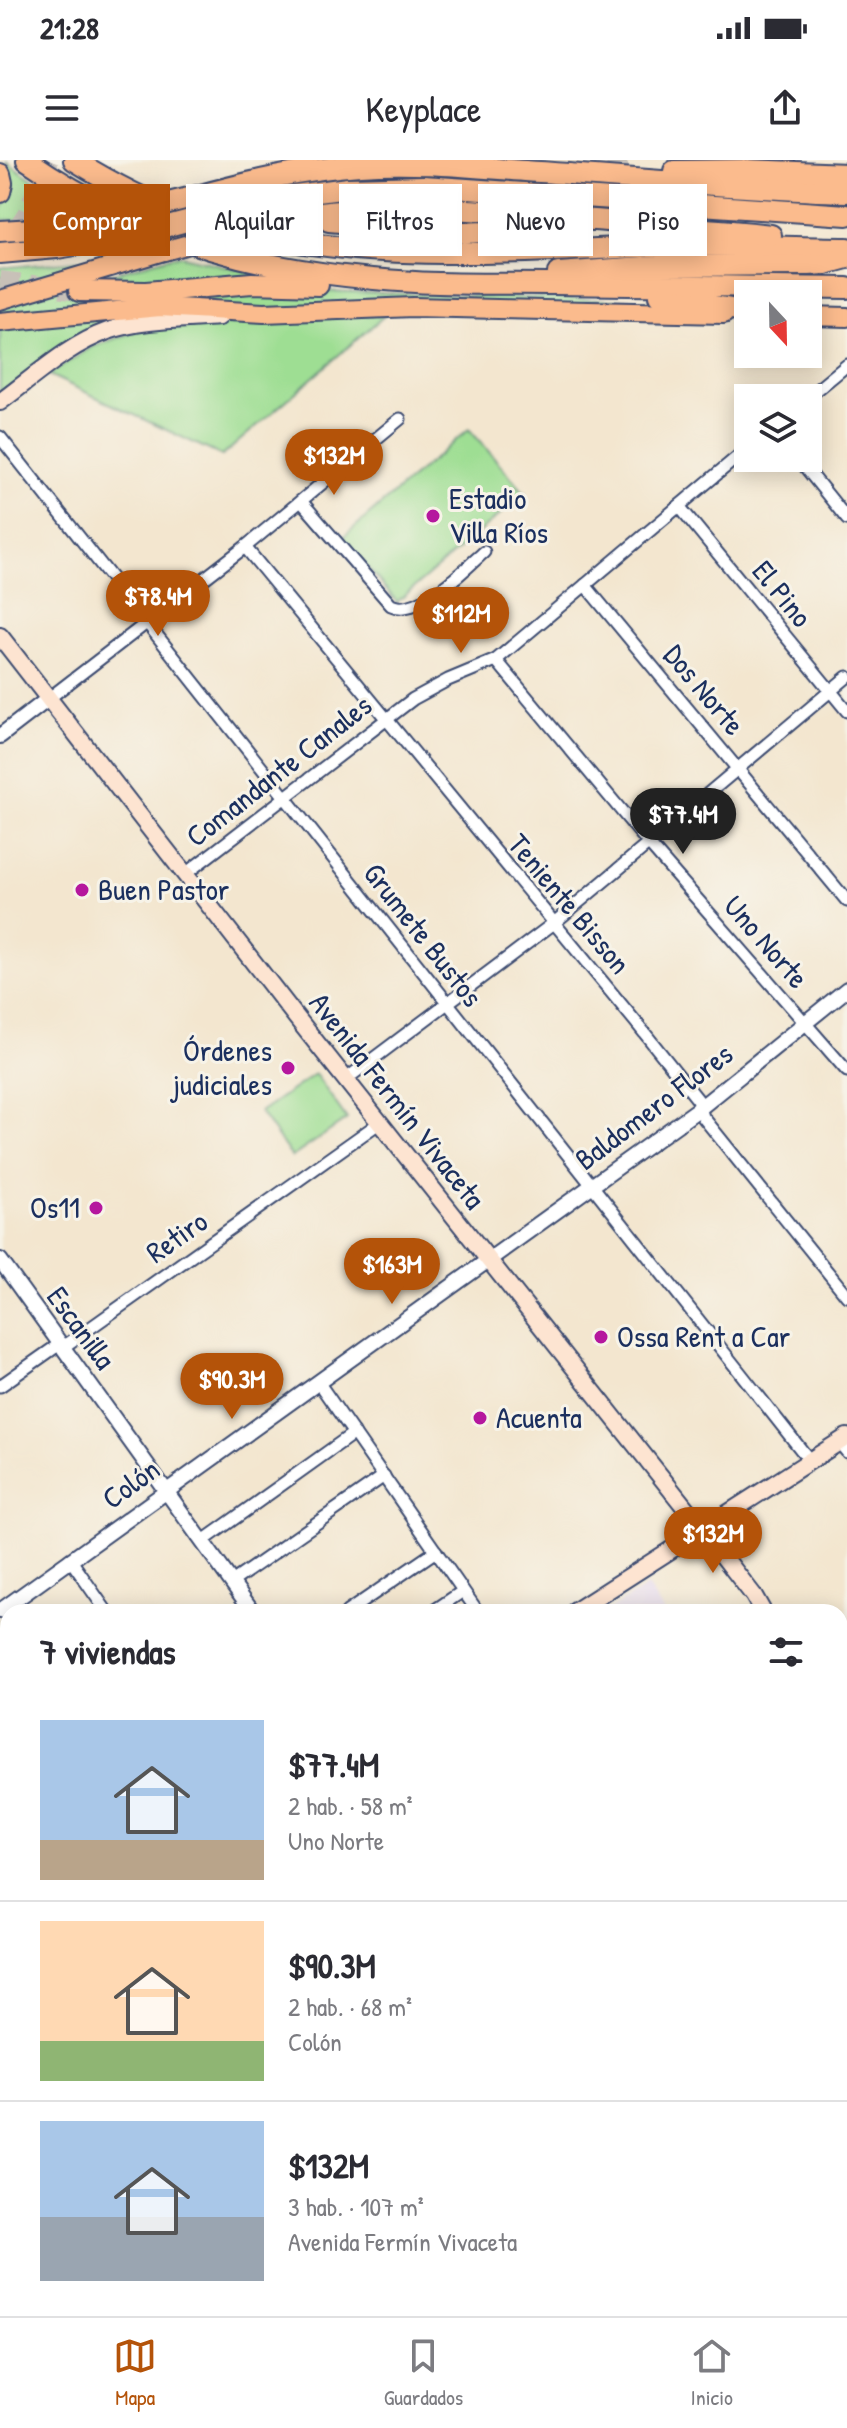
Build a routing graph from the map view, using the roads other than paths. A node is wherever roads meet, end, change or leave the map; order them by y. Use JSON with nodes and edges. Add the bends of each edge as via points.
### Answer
{"nodes":[{"id":1,"x":27,"y":160,"type":"edge"},
{"id":2,"x":74,"y":160,"type":"edge"},
{"id":3,"x":0,"y":174,"type":"edge"},
{"id":4,"x":847,"y":174,"type":"edge"},
{"id":5,"x":607,"y":176,"type":"junction"},
{"id":6,"x":0,"y":192,"type":"edge"},
{"id":7,"x":847,"y":192,"type":"edge"},
{"id":8,"x":323,"y":212,"type":"edge"},
{"id":9,"x":847,"y":215,"type":"edge"},
{"id":10,"x":0,"y":231,"type":"edge"},
{"id":11,"x":462,"y":233,"type":"edge"},
{"id":12,"x":462,"y":241,"type":"edge"},
{"id":13,"x":186,"y":245,"type":"edge"},
{"id":14,"x":339,"y":246,"type":"edge"},
{"id":15,"x":847,"y":248,"type":"edge"},
{"id":16,"x":0,"y":253,"type":"edge"},
{"id":17,"x":462,"y":254,"type":"edge"},
{"id":18,"x":847,"y":258,"type":"edge"},
{"id":19,"x":419,"y":283,"type":"junction"},
{"id":20,"x":466,"y":283,"type":"junction"},
{"id":21,"x":572,"y":284,"type":"junction"},
{"id":22,"x":847,"y":288,"type":"edge"},
{"id":23,"x":79,"y":291,"type":"tunnel mouth"},
{"id":24,"x":0,"y":300,"type":"edge"},
{"id":25,"x":734,"y":310,"type":"edge"},
{"id":26,"x":264,"y":313,"type":"junction"},
{"id":27,"x":734,"y":313,"type":"edge"},
{"id":28,"x":822,"y":316,"type":"edge"},
{"id":29,"x":847,"y":317,"type":"edge"},
{"id":30,"x":0,"y":322,"type":"edge"},
{"id":31,"x":847,"y":365,"type":"edge"},
{"id":32,"x":822,"y":386,"type":"edge"},
{"id":33,"x":0,"y":402,"type":"edge"},
{"id":34,"x":400,"y":419,"type":"dead end"},
{"id":35,"x":0,"y":437,"type":"edge"},
{"id":36,"x":734,"y":460,"type":"edge"},
{"id":37,"x":809,"y":472,"type":"edge"},
{"id":38,"x":301,"y":501,"type":"junction"},
{"id":39,"x":679,"y":506,"type":"junction"},
{"id":40,"x":847,"y":519,"type":"edge"},
{"id":41,"x":245,"y":547,"type":"junction"},
{"id":42,"x":484,"y":552,"type":"dead end"},
{"id":43,"x":585,"y":585,"type":"junction"},
{"id":44,"x":148,"y":623,"type":"junction"},
{"id":45,"x":0,"y":636,"type":"edge"},
{"id":46,"x":496,"y":660,"type":"junction"},
{"id":47,"x":847,"y":677,"type":"edge"},
{"id":48,"x":830,"y":691,"type":"junction"},
{"id":49,"x":48,"y":699,"type":"junction"},
{"id":50,"x":847,"y":711,"type":"edge"},
{"id":51,"x":385,"y":719,"type":"junction"},
{"id":52,"x":0,"y":736,"type":"edge"},
{"id":53,"x":738,"y":769,"type":"junction"},
{"id":54,"x":285,"y":796,"type":"junction"},
{"id":55,"x":649,"y":844,"type":"junction"},
{"id":56,"x":184,"y":875,"type":"junction"},
{"id":57,"x":847,"y":901,"type":"edge"},
{"id":58,"x":554,"y":923,"type":"junction"},
{"id":59,"x":847,"y":989,"type":"edge"},
{"id":60,"x":446,"y":1003,"type":"junction"},
{"id":61,"x":805,"y":1024,"type":"junction"},
{"id":62,"x":847,"y":1071,"type":"edge"},
{"id":63,"x":345,"y":1080,"type":"junction"},
{"id":64,"x":700,"y":1108,"type":"junction"},
{"id":65,"x":379,"y":1123,"type":"junction"},
{"id":66,"x":592,"y":1185,"type":"junction"},
{"id":67,"x":0,"y":1260,"type":"edge"},
{"id":68,"x":488,"y":1260,"type":"junction"},
{"id":69,"x":847,"y":1296,"type":"edge"},
{"id":70,"x":61,"y":1346,"type":"junction"},
{"id":71,"x":318,"y":1382,"type":"junction"},
{"id":72,"x":0,"y":1386,"type":"edge"},
{"id":73,"x":354,"y":1433,"type":"junction"},
{"id":74,"x":844,"y":1444,"type":"edge"},
{"id":75,"x":810,"y":1461,"type":"junction"},
{"id":76,"x":384,"y":1476,"type":"junction"},
{"id":77,"x":167,"y":1490,"type":"junction"},
{"id":78,"x":703,"y":1530,"type":"junction"},
{"id":79,"x":203,"y":1541,"type":"junction"},
{"id":80,"x":436,"y":1551,"type":"junction"},
{"id":81,"x":70,"y":1559,"type":"junction"},
{"id":82,"x":232,"y":1582,"type":"junction"},
{"id":83,"x":463,"y":1591,"type":"junction"},
{"id":84,"x":754,"y":1596,"type":"junction"},
{"id":85,"x":9,"y":1604,"type":"edge"},
{"id":86,"x":101,"y":1604,"type":"edge"},
{"id":87,"x":247,"y":1604,"type":"edge"},
{"id":88,"x":359,"y":1604,"type":"edge"},
{"id":89,"x":444,"y":1604,"type":"edge"},
{"id":90,"x":472,"y":1604,"type":"edge"},
{"id":91,"x":587,"y":1604,"type":"edge"},
{"id":92,"x":758,"y":1604,"type":"edge"},
{"id":93,"x":764,"y":1604,"type":"edge"}],
"edges":[{"from":1,"to":19,"type":"highway","via":[[117,214],[198,247],[315,273]]},
{"from":2,"to":14,"type":"highway","via":[[152,202],[204,221],[296,243]]},
{"from":3,"to":6,"type":"highway"},
{"from":4,"to":5,"type":"highway","via":[[718,170]]},
{"from":5,"to":7,"type":"highway"},
{"from":5,"to":10,"type":"highway","bridge":true,"via":[[425,163],[360,165],[291,173],[94,221]]},
{"from":8,"to":15,"type":"highway","via":[[412,206],[733,231]]},
{"from":9,"to":16,"type":"highway","bridge":true,"via":[[366,187],[311,192],[126,237]]},
{"from":11,"to":12,"type":"highway","via":[[514,225]]},
{"from":13,"to":24,"type":"main road","bridge":true},
{"from":15,"to":17,"type":"highway","via":[[702,245]]},
{"from":18,"to":20,"type":"highway","via":[[809,265],[607,268]]},
{"from":19,"to":20,"type":"highway"},
{"from":19,"to":23,"type":"highway"},
{"from":20,"to":21,"type":"highway"},
{"from":21,"to":22,"type":"highway"},
{"from":21,"to":25,"type":"highway"},
{"from":26,"to":27,"type":"main road","via":[[413,307]]},
{"from":26,"to":30,"type":"main road","via":[[160,307]]},
{"from":26,"to":33,"type":"main road","via":[[106,331]]},
{"from":28,"to":29,"type":"main road"},
{"from":31,"to":32,"type":"street"},
{"from":34,"to":38,"type":"street"},
{"from":35,"to":44,"type":"street","name":"Grumete Bustos"},
{"from":36,"to":39,"type":"street","name":"Comandante Canales"},
{"from":37,"to":40,"type":"street"},
{"from":38,"to":41,"type":"street"},
{"from":38,"to":42,"type":"street","via":[[399,609],[433,595]]},
{"from":39,"to":43,"type":"street","name":"Comandante Canales"},
{"from":39,"to":48,"type":"street","name":"El Pino"},
{"from":41,"to":44,"type":"street"},
{"from":41,"to":51,"type":"street","name":"Teniente Bisson"},
{"from":43,"to":46,"type":"street","name":"Comandante Canales"},
{"from":43,"to":53,"type":"street","name":"Dos Norte"},
{"from":44,"to":49,"type":"street"},
{"from":44,"to":54,"type":"street","name":"Grumete Bustos"},
{"from":45,"to":49,"type":"main road","name":"Avenida Fermín Vivaceta"},
{"from":46,"to":51,"type":"street","name":"Comandante Canales","via":[[437,685]]},
{"from":46,"to":55,"type":"street","name":"Uno Norte"},
{"from":47,"to":48,"type":"street"},
{"from":48,"to":50,"type":"street","name":"El Pino"},
{"from":48,"to":53,"type":"street"},
{"from":49,"to":52,"type":"street"},
{"from":49,"to":56,"type":"main road","name":"Avenida Fermín Vivaceta"},
{"from":51,"to":54,"type":"street","name":"Comandante Canales"},
{"from":51,"to":58,"type":"street","name":"Teniente Bisson"},
{"from":53,"to":55,"type":"street"},
{"from":53,"to":57,"type":"street","name":"Dos Norte"},
{"from":54,"to":56,"type":"street","name":"Comandante Canales"},
{"from":54,"to":60,"type":"street","name":"Grumete Bustos"},
{"from":55,"to":58,"type":"street"},
{"from":55,"to":61,"type":"street","name":"Uno Norte"},
{"from":56,"to":63,"type":"main road","name":"Avenida Fermín Vivaceta"},
{"from":58,"to":60,"type":"street"},
{"from":58,"to":64,"type":"street","name":"Teniente Bisson"},
{"from":59,"to":61,"type":"street","name":"Baldomero Flores"},
{"from":60,"to":63,"type":"street"},
{"from":60,"to":66,"type":"street","name":"Grumete Bustos"},
{"from":61,"to":62,"type":"street","name":"Uno Norte"},
{"from":61,"to":64,"type":"street","name":"Baldomero Flores"},
{"from":63,"to":65,"type":"main road","name":"Avenida Fermín Vivaceta"},
{"from":64,"to":66,"type":"street","name":"Baldomero Flores"},
{"from":64,"to":69,"type":"street","name":"Teniente Bisson"},
{"from":65,"to":68,"type":"main road","name":"Avenida Fermín Vivaceta"},
{"from":65,"to":70,"type":"street","name":"Retiro"},
{"from":66,"to":68,"type":"street","name":"Baldomero Flores"},
{"from":66,"to":75,"type":"street","name":"Grumete Bustos"},
{"from":67,"to":70,"type":"street","name":"Escanilla"},
{"from":68,"to":71,"type":"street","name":"Colón"},
{"from":68,"to":78,"type":"main road","name":"Avenida Fermín Vivaceta"},
{"from":70,"to":72,"type":"street","name":"Retiro"},
{"from":70,"to":77,"type":"street","name":"Escanilla"},
{"from":71,"to":73,"type":"street"},
{"from":71,"to":77,"type":"street","name":"Colón"},
{"from":73,"to":76,"type":"street"},
{"from":73,"to":79,"type":"street"},
{"from":74,"to":75,"type":"main road"},
{"from":75,"to":78,"type":"main road"},
{"from":76,"to":80,"type":"street"},
{"from":76,"to":82,"type":"street"},
{"from":77,"to":79,"type":"street","name":"Escanilla"},
{"from":77,"to":81,"type":"street","name":"Colón"},
{"from":78,"to":84,"type":"main road","name":"Avenida Fermín Vivaceta"},
{"from":78,"to":91,"type":"main road"},
{"from":79,"to":82,"type":"street","name":"Escanilla"},
{"from":80,"to":83,"type":"street"},
{"from":80,"to":88,"type":"street"},
{"from":81,"to":85,"type":"street","name":"Colón"},
{"from":81,"to":86,"type":"street"},
{"from":82,"to":87,"type":"street","name":"Escanilla"},
{"from":83,"to":89,"type":"street"},
{"from":83,"to":90,"type":"street"},
{"from":84,"to":92,"type":"main road","name":"Avenida Fermín Vivaceta"},
{"from":84,"to":93,"type":"main road","name":"Avenida Fermín Vivaceta"}]}
